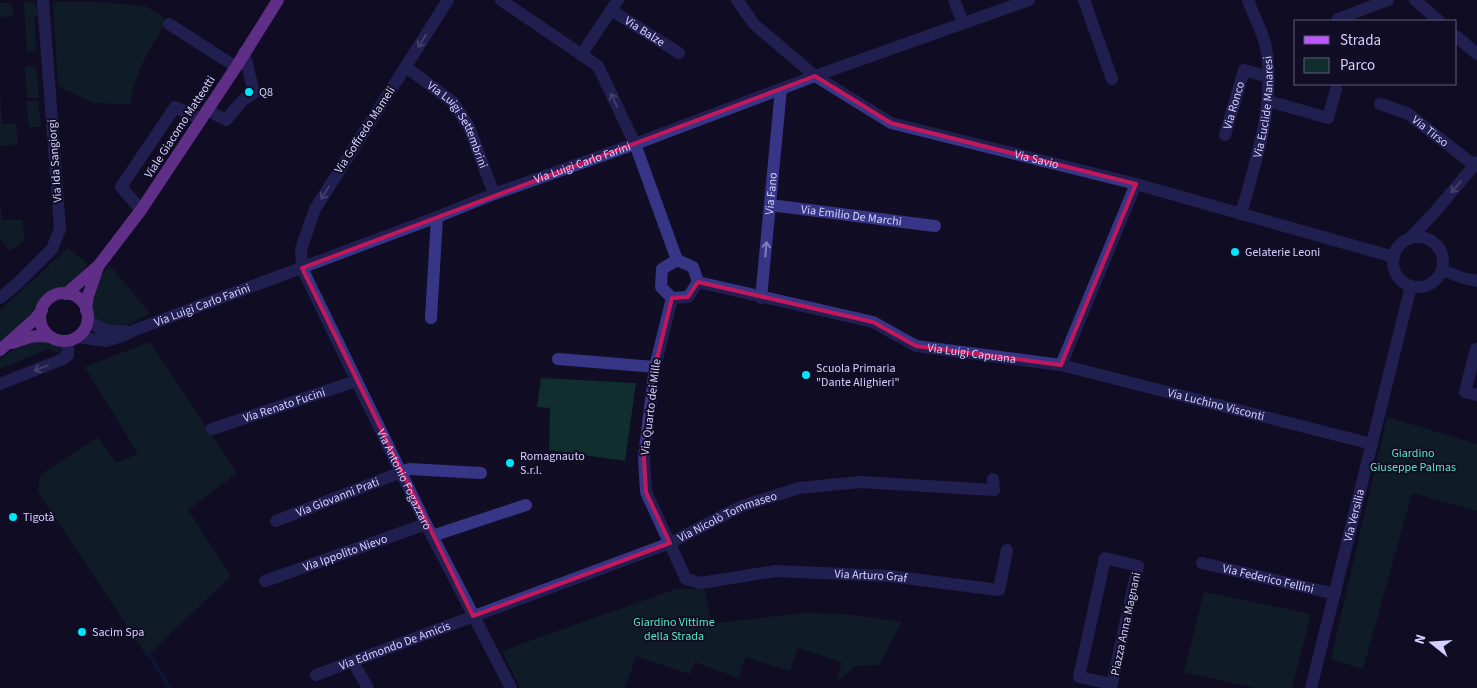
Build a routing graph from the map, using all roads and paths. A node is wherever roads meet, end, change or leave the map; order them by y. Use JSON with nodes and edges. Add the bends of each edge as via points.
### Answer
{"nodes":[{"id":1,"x":43,"y":0,"type":"edge"},
{"id":2,"x":448,"y":0,"type":"edge"},
{"id":3,"x":501,"y":0,"type":"edge"},
{"id":4,"x":738,"y":0,"type":"edge"},
{"id":5,"x":954,"y":0,"type":"edge"},
{"id":6,"x":1029,"y":0,"type":"edge"},
{"id":7,"x":1084,"y":0,"type":"edge"},
{"id":8,"x":1248,"y":0,"type":"edge"},
{"id":9,"x":1388,"y":0,"type":"edge"},
{"id":10,"x":1423,"y":2,"type":"edge"},
{"id":11,"x":274,"y":3,"type":"edge"},
{"id":12,"x":614,"y":5,"type":"edge"},
{"id":13,"x":1338,"y":19,"type":"dead end"},
{"id":14,"x":1438,"y":20,"type":"edge"},
{"id":15,"x":963,"y":23,"type":"junction"},
{"id":16,"x":169,"y":24,"type":"dead end"},
{"id":17,"x":1457,"y":37,"type":"edge"},
{"id":18,"x":244,"y":52,"type":"junction"},
{"id":19,"x":679,"y":53,"type":"dead end"},
{"id":20,"x":581,"y":54,"type":"junction"},
{"id":21,"x":1477,"y":54,"type":"edge"},
{"id":22,"x":236,"y":67,"type":"junction"},
{"id":23,"x":406,"y":67,"type":"junction"},
{"id":24,"x":815,"y":76,"type":"junction"},
{"id":25,"x":1268,"y":77,"type":"junction"},
{"id":26,"x":1112,"y":79,"type":"dead end"},
{"id":27,"x":781,"y":89,"type":"junction"},
{"id":28,"x":1336,"y":89,"type":"dead end"},
{"id":29,"x":1268,"y":101,"type":"junction"},
{"id":30,"x":1380,"y":104,"type":"dead end"},
{"id":31,"x":204,"y":114,"type":"junction"},
{"id":32,"x":1225,"y":134,"type":"dead end"},
{"id":33,"x":635,"y":144,"type":"junction"},
{"id":34,"x":1476,"y":164,"type":"edge"},
{"id":35,"x":1136,"y":184,"type":"junction"},
{"id":36,"x":494,"y":194,"type":"junction"},
{"id":37,"x":770,"y":205,"type":"junction"},
{"id":38,"x":141,"y":210,"type":"junction"},
{"id":39,"x":1434,"y":213,"type":"junction"},
{"id":40,"x":1241,"y":214,"type":"junction"},
{"id":41,"x":436,"y":218,"type":"junction"},
{"id":42,"x":935,"y":226,"type":"dead end"},
{"id":43,"x":1426,"y":238,"type":"junction"},
{"id":44,"x":1407,"y":240,"type":"junction"},
{"id":45,"x":1373,"y":252,"type":"junction"},
{"id":46,"x":1394,"y":257,"type":"junction"},
{"id":47,"x":676,"y":260,"type":"junction"},
{"id":48,"x":99,"y":265,"type":"junction"},
{"id":49,"x":302,"y":268,"type":"junction"},
{"id":50,"x":1442,"y":270,"type":"junction"},
{"id":51,"x":1477,"y":281,"type":"edge"},
{"id":52,"x":698,"y":282,"type":"junction"},
{"id":53,"x":1412,"y":286,"type":"junction"},
{"id":54,"x":66,"y":294,"type":"junction"},
{"id":55,"x":0,"y":298,"type":"edge"},
{"id":56,"x":672,"y":298,"type":"junction"},
{"id":57,"x":761,"y":298,"type":"junction"},
{"id":58,"x":42,"y":310,"type":"junction"},
{"id":59,"x":87,"y":314,"type":"junction"},
{"id":60,"x":431,"y":318,"type":"dead end"},
{"id":61,"x":135,"y":330,"type":"junction"},
{"id":62,"x":50,"y":337,"type":"junction"},
{"id":63,"x":71,"y":339,"type":"junction"},
{"id":64,"x":3,"y":348,"type":"edge"},
{"id":65,"x":1476,"y":349,"type":"edge"},
{"id":66,"x":558,"y":359,"type":"dead end"},
{"id":67,"x":1061,"y":365,"type":"junction"},
{"id":68,"x":655,"y":367,"type":"junction"},
{"id":69,"x":356,"y":381,"type":"junction"},
{"id":70,"x":0,"y":384,"type":"edge"},
{"id":71,"x":1477,"y":396,"type":"edge"},
{"id":72,"x":212,"y":429,"type":"dead end"},
{"id":73,"x":1372,"y":444,"type":"junction"},
{"id":74,"x":400,"y":472,"type":"junction"},
{"id":75,"x":482,"y":473,"type":"dead end"},
{"id":76,"x":993,"y":484,"type":"dead end"},
{"id":77,"x":526,"y":505,"type":"dead end"},
{"id":78,"x":276,"y":521,"type":"dead end"},
{"id":79,"x":426,"y":524,"type":"junction"},
{"id":80,"x":432,"y":536,"type":"junction"},
{"id":81,"x":670,"y":543,"type":"junction"},
{"id":82,"x":1007,"y":550,"type":"dead end"},
{"id":83,"x":1202,"y":563,"type":"dead end"},
{"id":84,"x":265,"y":581,"type":"dead end"},
{"id":85,"x":700,"y":582,"type":"joint"},
{"id":86,"x":1335,"y":594,"type":"junction"},
{"id":87,"x":474,"y":616,"type":"junction"},
{"id":88,"x":353,"y":662,"type":"junction"},
{"id":89,"x":316,"y":675,"type":"dead end"},
{"id":90,"x":1094,"y":684,"type":"edge"},
{"id":91,"x":507,"y":686,"type":"edge"},
{"id":92,"x":368,"y":688,"type":"edge"},
{"id":93,"x":1311,"y":688,"type":"edge"}],
"edges":[{"from":1,"to":55,"type":"street","name":"Via Ida Sangiorgi","via":[[60,229],[52,249]]},
{"from":2,"to":23,"type":"street","name":"Via Goffredo Mameli","one_way":true},
{"from":3,"to":20,"type":"street"},
{"from":4,"to":24,"type":"street","name":"Via Savio","via":[[754,24]]},
{"from":5,"to":15,"type":"street"},
{"from":6,"to":15,"type":"street","name":"Via Luigi Carlo Farini"},
{"from":7,"to":26,"type":"street"},
{"from":8,"to":25,"type":"street","name":"Via Euclide Manaresi","via":[[1264,43]]},
{"from":9,"to":13,"type":"street"},
{"from":10,"to":14,"type":"street"},
{"from":11,"to":18,"type":"main road","name":"Viale Giacomo Matteotti"},
{"from":12,"to":19,"type":"street","name":"Via Balze"},
{"from":12,"to":20,"type":"street"},
{"from":15,"to":24,"type":"street","name":"Via Luigi Carlo Farini"},
{"from":16,"to":22,"type":"street"},
{"from":17,"to":21,"type":"street"},
{"from":18,"to":22,"type":"main road","name":"Viale Giacomo Matteotti"},
{"from":18,"to":31,"type":"street","via":[[254,93],[243,100],[226,120]]},
{"from":33,"to":20,"type":"street","one_way":true,"via":[[598,66]]},
{"from":22,"to":31,"type":"main road","name":"Viale Giacomo Matteotti"},
{"from":23,"to":36,"type":"street","name":"Via Luigi Settembrini","via":[[453,102],[469,127]]},
{"from":23,"to":49,"type":"street","name":"Via Goffredo Mameli","one_way":true,"via":[[315,209],[301,248]]},
{"from":24,"to":27,"type":"street","name":"Via Luigi Carlo Farini"},
{"from":24,"to":35,"type":"street","name":"Via Savio","via":[[891,123]]},
{"from":25,"to":29,"type":"street","name":"Via Euclide Manaresi"},
{"from":25,"to":32,"type":"street","name":"Via Ronco","via":[[1244,70]]},
{"from":27,"to":33,"type":"street","name":"Via Luigi Carlo Farini"},
{"from":27,"to":37,"type":"street","name":"Via Fano"},
{"from":28,"to":29,"type":"street","via":[[1328,118]]},
{"from":29,"to":40,"type":"street","name":"Via Euclide Manaresi","via":[[1262,137]]},
{"from":30,"to":34,"type":"street","name":"Via Tirso","via":[[1407,114]]},
{"from":31,"to":38,"type":"main road","name":"Viale Giacomo Matteotti"},
{"from":31,"to":38,"type":"street","via":[[175,106],[121,187]]},
{"from":33,"to":36,"type":"street","name":"Via Luigi Carlo Farini"},
{"from":33,"to":47,"type":"street"},
{"from":34,"to":39,"type":"street","one_way":true},
{"from":35,"to":40,"type":"street","name":"Via Savio"},
{"from":35,"to":67,"type":"street"},
{"from":36,"to":41,"type":"street","name":"Via Luigi Carlo Farini"},
{"from":37,"to":42,"type":"street","name":"Via Emilio De Marchi"},
{"from":57,"to":37,"type":"street","name":"Via Fano","one_way":true},
{"from":38,"to":48,"type":"main road","name":"Viale Giacomo Matteotti"},
{"from":39,"to":43,"type":"street"},
{"from":39,"to":44,"type":"street"},
{"from":40,"to":45,"type":"street","name":"Via Savio"},
{"from":41,"to":49,"type":"street","name":"Via Luigi Carlo Farini"},
{"from":41,"to":60,"type":"street"},
{"from":43,"to":44,"type":"street"},
{"from":43,"to":50,"type":"street","via":[[1439,248],[1443,256]]},
{"from":44,"to":45,"type":"street","via":[[1392,248]]},
{"from":44,"to":46,"type":"street"},
{"from":45,"to":46,"type":"street","name":"Via Savio"},
{"from":46,"to":53,"type":"street","via":[[1397,275]]},
{"from":47,"to":52,"type":"street","via":[[694,268]]},
{"from":47,"to":56,"type":"street","via":[[662,269],[661,287]]},
{"from":48,"to":54,"type":"main road"},
{"from":48,"to":59,"type":"main road","via":[[88,296]]},
{"from":49,"to":61,"type":"street","name":"Via Luigi Carlo Farini"},
{"from":49,"to":69,"type":"street","name":"Via Antonio Fogazzaro"},
{"from":50,"to":51,"type":"street"},
{"from":50,"to":53,"type":"street","via":[[1427,286]]},
{"from":52,"to":56,"type":"street","via":[[688,297]]},
{"from":52,"to":57,"type":"street","name":"Via Luigi Capuana"},
{"from":53,"to":73,"type":"street","name":"Via Versilia"},
{"from":54,"to":58,"type":"main road","via":[[51,298]]},
{"from":54,"to":59,"type":"main road","via":[[78,299]]},
{"from":56,"to":68,"type":"street","name":"Via Quarto dei Mille"},
{"from":57,"to":67,"type":"street","name":"Via Luigi Capuana","via":[[873,322],[916,346]]},
{"from":58,"to":62,"type":"main road","via":[[41,322]]},
{"from":58,"to":64,"type":"main road"},
{"from":59,"to":61,"type":"street","name":"Via Luigi Carlo Farini","via":[[93,325],[109,332]]},
{"from":59,"to":63,"type":"main road","via":[[85,328]]},
{"from":61,"to":63,"type":"street","name":"Via Luigi Carlo Farini","via":[[106,341]]},
{"from":62,"to":63,"type":"main road"},
{"from":62,"to":64,"type":"main road","via":[[33,336]]},
{"from":63,"to":70,"type":"street","one_way":true,"via":[[68,355],[63,359]]},
{"from":65,"to":71,"type":"street","via":[[1465,392]]},
{"from":66,"to":68,"type":"street"},
{"from":67,"to":73,"type":"street","name":"Via Luchino Visconti"},
{"from":68,"to":81,"type":"street","name":"Via Quarto dei Mille","via":[[641,484]]},
{"from":69,"to":72,"type":"street","name":"Via Renato Fucini"},
{"from":69,"to":74,"type":"street","name":"Via Antonio Fogazzaro"},
{"from":73,"to":86,"type":"street","name":"Via Versilia"},
{"from":74,"to":75,"type":"street","name":"Via Giovanni Prati","via":[[409,469]]},
{"from":74,"to":78,"type":"street","name":"Via Giovanni Prati"},
{"from":74,"to":79,"type":"street","name":"Via Antonio Fogazzaro"},
{"from":76,"to":81,"type":"street","name":"Via Nicolò Tommaseo","via":[[860,482],[799,488],[742,506]]},
{"from":77,"to":80,"type":"street"},
{"from":79,"to":80,"type":"street","name":"Via Antonio Fogazzaro"},
{"from":79,"to":84,"type":"street","name":"Via Ippolito Nievo"},
{"from":80,"to":87,"type":"street","name":"Via Antonio Fogazzaro"},
{"from":81,"to":85,"type":"street","name":"Via Quarto dei Mille","via":[[686,579]]},
{"from":81,"to":87,"type":"street","name":"Via Nicolò Tommaseo"},
{"from":82,"to":85,"type":"street","name":"Via Arturo Graf","via":[[1000,590],[889,576],[776,571]]},
{"from":83,"to":86,"type":"street","name":"Via Federico Fellini"},
{"from":86,"to":93,"type":"street","name":"Via Versilia"},
{"from":87,"to":88,"type":"street","name":"Via Edmondo De Amicis"},
{"from":87,"to":91,"type":"street","name":"Via Antonio Fogazzaro"},
{"from":88,"to":89,"type":"street","name":"Via Edmondo De Amicis"},
{"from":88,"to":92,"type":"street"},
{"from":90,"to":90,"type":"street","name":"Piazza Anna Magnani","via":[[1112,684],[1138,566],[1105,558],[1079,677]]}]}
